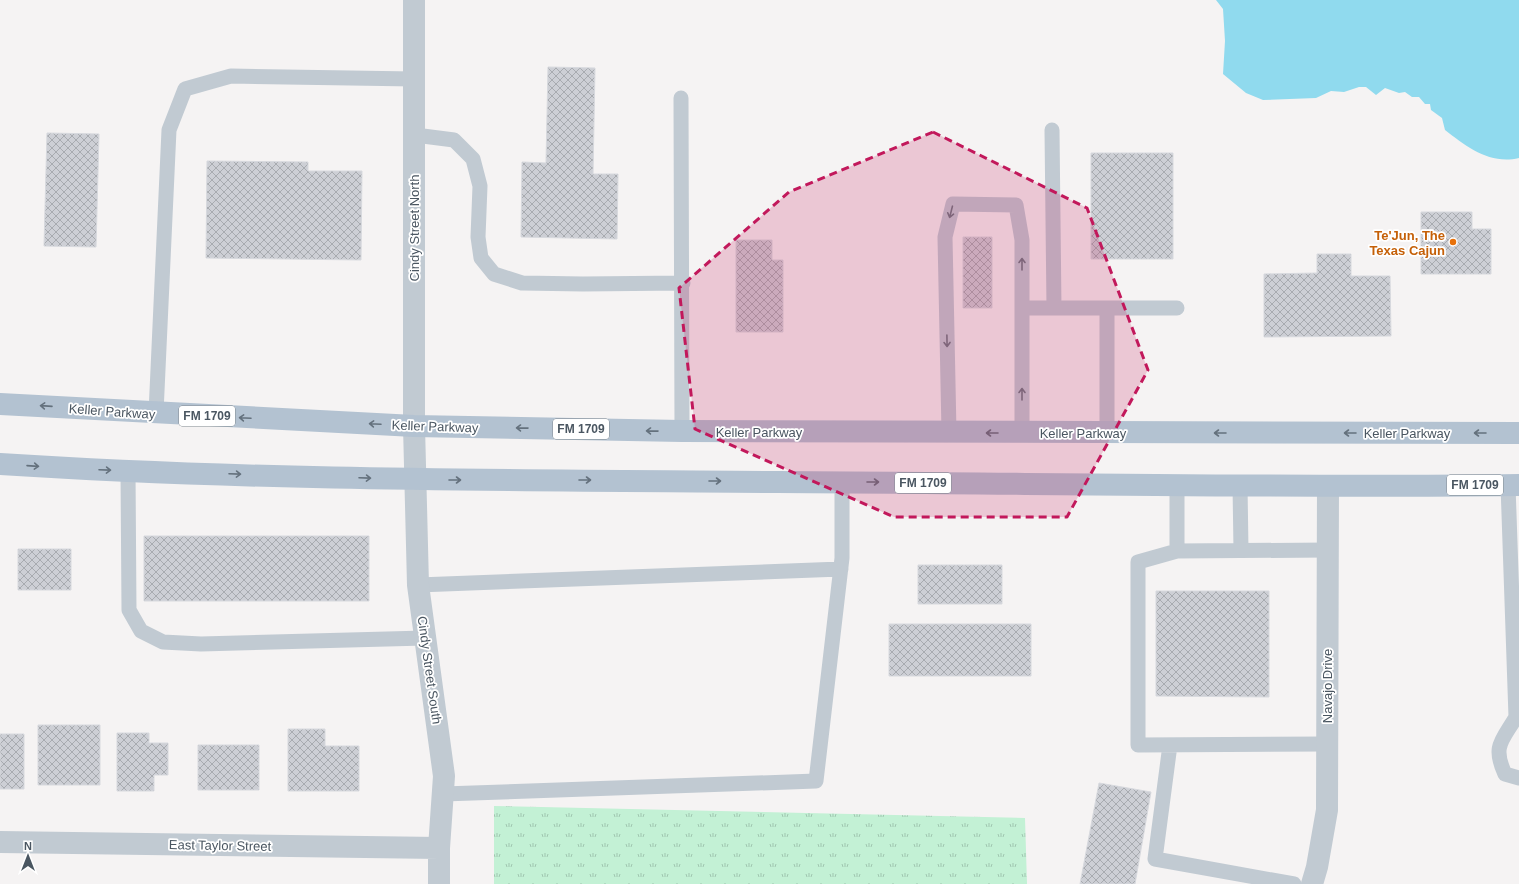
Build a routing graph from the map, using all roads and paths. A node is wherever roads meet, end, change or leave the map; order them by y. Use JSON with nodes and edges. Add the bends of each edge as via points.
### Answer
{"nodes":[{"id":1,"x":414,"y":0,"type":"edge"},
{"id":2,"x":414,"y":79,"type":"junction"},
{"id":3,"x":681,"y":98,"type":"dead end"},
{"id":4,"x":1052,"y":130,"type":"dead end"},
{"id":5,"x":415,"y":134,"type":"junction"},
{"id":6,"x":683,"y":283,"type":"junction"},
{"id":7,"x":1022,"y":308,"type":"junction"},
{"id":8,"x":1054,"y":308,"type":"junction"},
{"id":9,"x":1107,"y":308,"type":"junction"},
{"id":10,"x":1177,"y":308,"type":"dead end"},
{"id":11,"x":0,"y":404,"type":"edge"},
{"id":12,"x":156,"y":413,"type":"junction"},
{"id":13,"x":414,"y":426,"type":"junction"},
{"id":14,"x":682,"y":431,"type":"junction"},
{"id":15,"x":949,"y":432,"type":"junction"},
{"id":16,"x":1022,"y":433,"type":"junction"},
{"id":17,"x":1107,"y":433,"type":"junction"},
{"id":18,"x":1519,"y":434,"type":"edge"},
{"id":19,"x":415,"y":456,"type":"joint"},
{"id":20,"x":0,"y":464,"type":"edge"},
{"id":21,"x":128,"y":471,"type":"junction"},
{"id":22,"x":416,"y":480,"type":"junction"},
{"id":23,"x":842,"y":482,"type":"junction"},
{"id":24,"x":1177,"y":484,"type":"junction"},
{"id":25,"x":1240,"y":485,"type":"junction"},
{"id":26,"x":1514,"y":485,"type":"edge"},
{"id":27,"x":1328,"y":486,"type":"junction"},
{"id":28,"x":1241,"y":550,"type":"junction"},
{"id":29,"x":1328,"y":550,"type":"junction"},
{"id":30,"x":1177,"y":551,"type":"junction"},
{"id":31,"x":1515,"y":565,"type":"edge"},
{"id":32,"x":841,"y":568,"type":"junction"},
{"id":33,"x":418,"y":585,"type":"junction"},
{"id":34,"x":425,"y":638,"type":"junction"},
{"id":35,"x":1327,"y":744,"type":"junction"},
{"id":36,"x":1170,"y":745,"type":"junction"},
{"id":37,"x":1519,"y":778,"type":"edge"},
{"id":38,"x":443,"y":794,"type":"junction"},
{"id":39,"x":0,"y":842,"type":"edge"},
{"id":40,"x":439,"y":848,"type":"junction"},
{"id":41,"x":439,"y":884,"type":"edge"},
{"id":42,"x":1294,"y":884,"type":"edge"},
{"id":43,"x":1312,"y":884,"type":"edge"}],
"edges":[{"from":1,"to":2,"type":"street","name":"Cindy Street North"},
{"from":2,"to":5,"type":"street","name":"Cindy Street North"},
{"from":2,"to":12,"type":"lane","via":[[231,76],[185,89],[169,130]]},
{"from":3,"to":6,"type":"lane"},
{"from":4,"to":8,"type":"lane"},
{"from":5,"to":6,"type":"lane","via":[[454,140],[473,159],[480,186],[478,237],[481,258],[494,274],[522,283]]},
{"from":5,"to":13,"type":"street","name":"Cindy Street North"},
{"from":6,"to":14,"type":"lane"},
{"from":7,"to":8,"type":"lane"},
{"from":7,"to":15,"type":"lane","one_way":true,"via":[[1022,240],[1016,206],[953,204],[945,237]]},
{"from":16,"to":7,"type":"lane","one_way":true},
{"from":8,"to":9,"type":"lane"},
{"from":9,"to":10,"type":"lane"},
{"from":9,"to":17,"type":"lane"},
{"from":12,"to":11,"type":"main road","name":"Keller Parkway","number":"FM 1709","one_way":true},
{"from":13,"to":12,"type":"main road","name":"Keller Parkway","number":"FM 1709","one_way":true},
{"from":14,"to":13,"type":"main road","name":"Keller Parkway","number":"FM 1709","one_way":true},
{"from":13,"to":19,"type":"street","name":"Cindy Street North"},
{"from":14,"to":15,"type":"main road","name":"Keller Parkway","number":"FM 1709"},
{"from":16,"to":15,"type":"main road","name":"Keller Parkway","number":"FM 1709","one_way":true},
{"from":16,"to":17,"type":"main road","name":"Keller Parkway","number":"FM 1709"},
{"from":18,"to":17,"type":"main road","name":"Keller Parkway","number":"FM 1709","one_way":true},
{"from":19,"to":22,"type":"street","name":"Cindy Street South"},
{"from":20,"to":21,"type":"main road","number":"FM 1709","one_way":true},
{"from":21,"to":22,"type":"main road","number":"FM 1709","one_way":true},
{"from":21,"to":34,"type":"lane","via":[[129,610],[141,631],[163,642],[201,644]]},
{"from":22,"to":23,"type":"main road","number":"FM 1709","one_way":true},
{"from":22,"to":33,"type":"street","name":"Cindy Street South"},
{"from":23,"to":24,"type":"main road","number":"FM 1709","one_way":true},
{"from":23,"to":32,"type":"lane"},
{"from":24,"to":25,"type":"main road","number":"FM 1709"},
{"from":24,"to":30,"type":"lane"},
{"from":25,"to":27,"type":"main road","number":"FM 1709"},
{"from":25,"to":28,"type":"lane"},
{"from":26,"to":27,"type":"main road","number":"FM 1709"},
{"from":26,"to":31,"type":"lane"},
{"from":27,"to":29,"type":"street","name":"Navajo Drive"},
{"from":28,"to":29,"type":"lane"},
{"from":28,"to":30,"type":"lane"},
{"from":29,"to":35,"type":"street","name":"Navajo Drive"},
{"from":30,"to":36,"type":"lane","via":[[1138,562],[1138,745]]},
{"from":31,"to":37,"type":"lane","via":[[1516,717],[1498,747],[1499,761],[1505,774]]},
{"from":32,"to":33,"type":"lane"},
{"from":32,"to":38,"type":"lane","via":[[816,781]]},
{"from":33,"to":34,"type":"street","name":"Cindy Street South"},
{"from":34,"to":38,"type":"street","name":"Cindy Street South","via":[[444,776]]},
{"from":35,"to":36,"type":"lane"},
{"from":35,"to":43,"type":"street","name":"Navajo Drive","via":[[1327,810]]},
{"from":36,"to":42,"type":"lane","via":[[1155,858]]},
{"from":38,"to":40,"type":"street","name":"Cindy Street South"},
{"from":39,"to":40,"type":"street","name":"East Taylor Street"},
{"from":40,"to":41,"type":"street","name":"Cindy Street South"}]}
